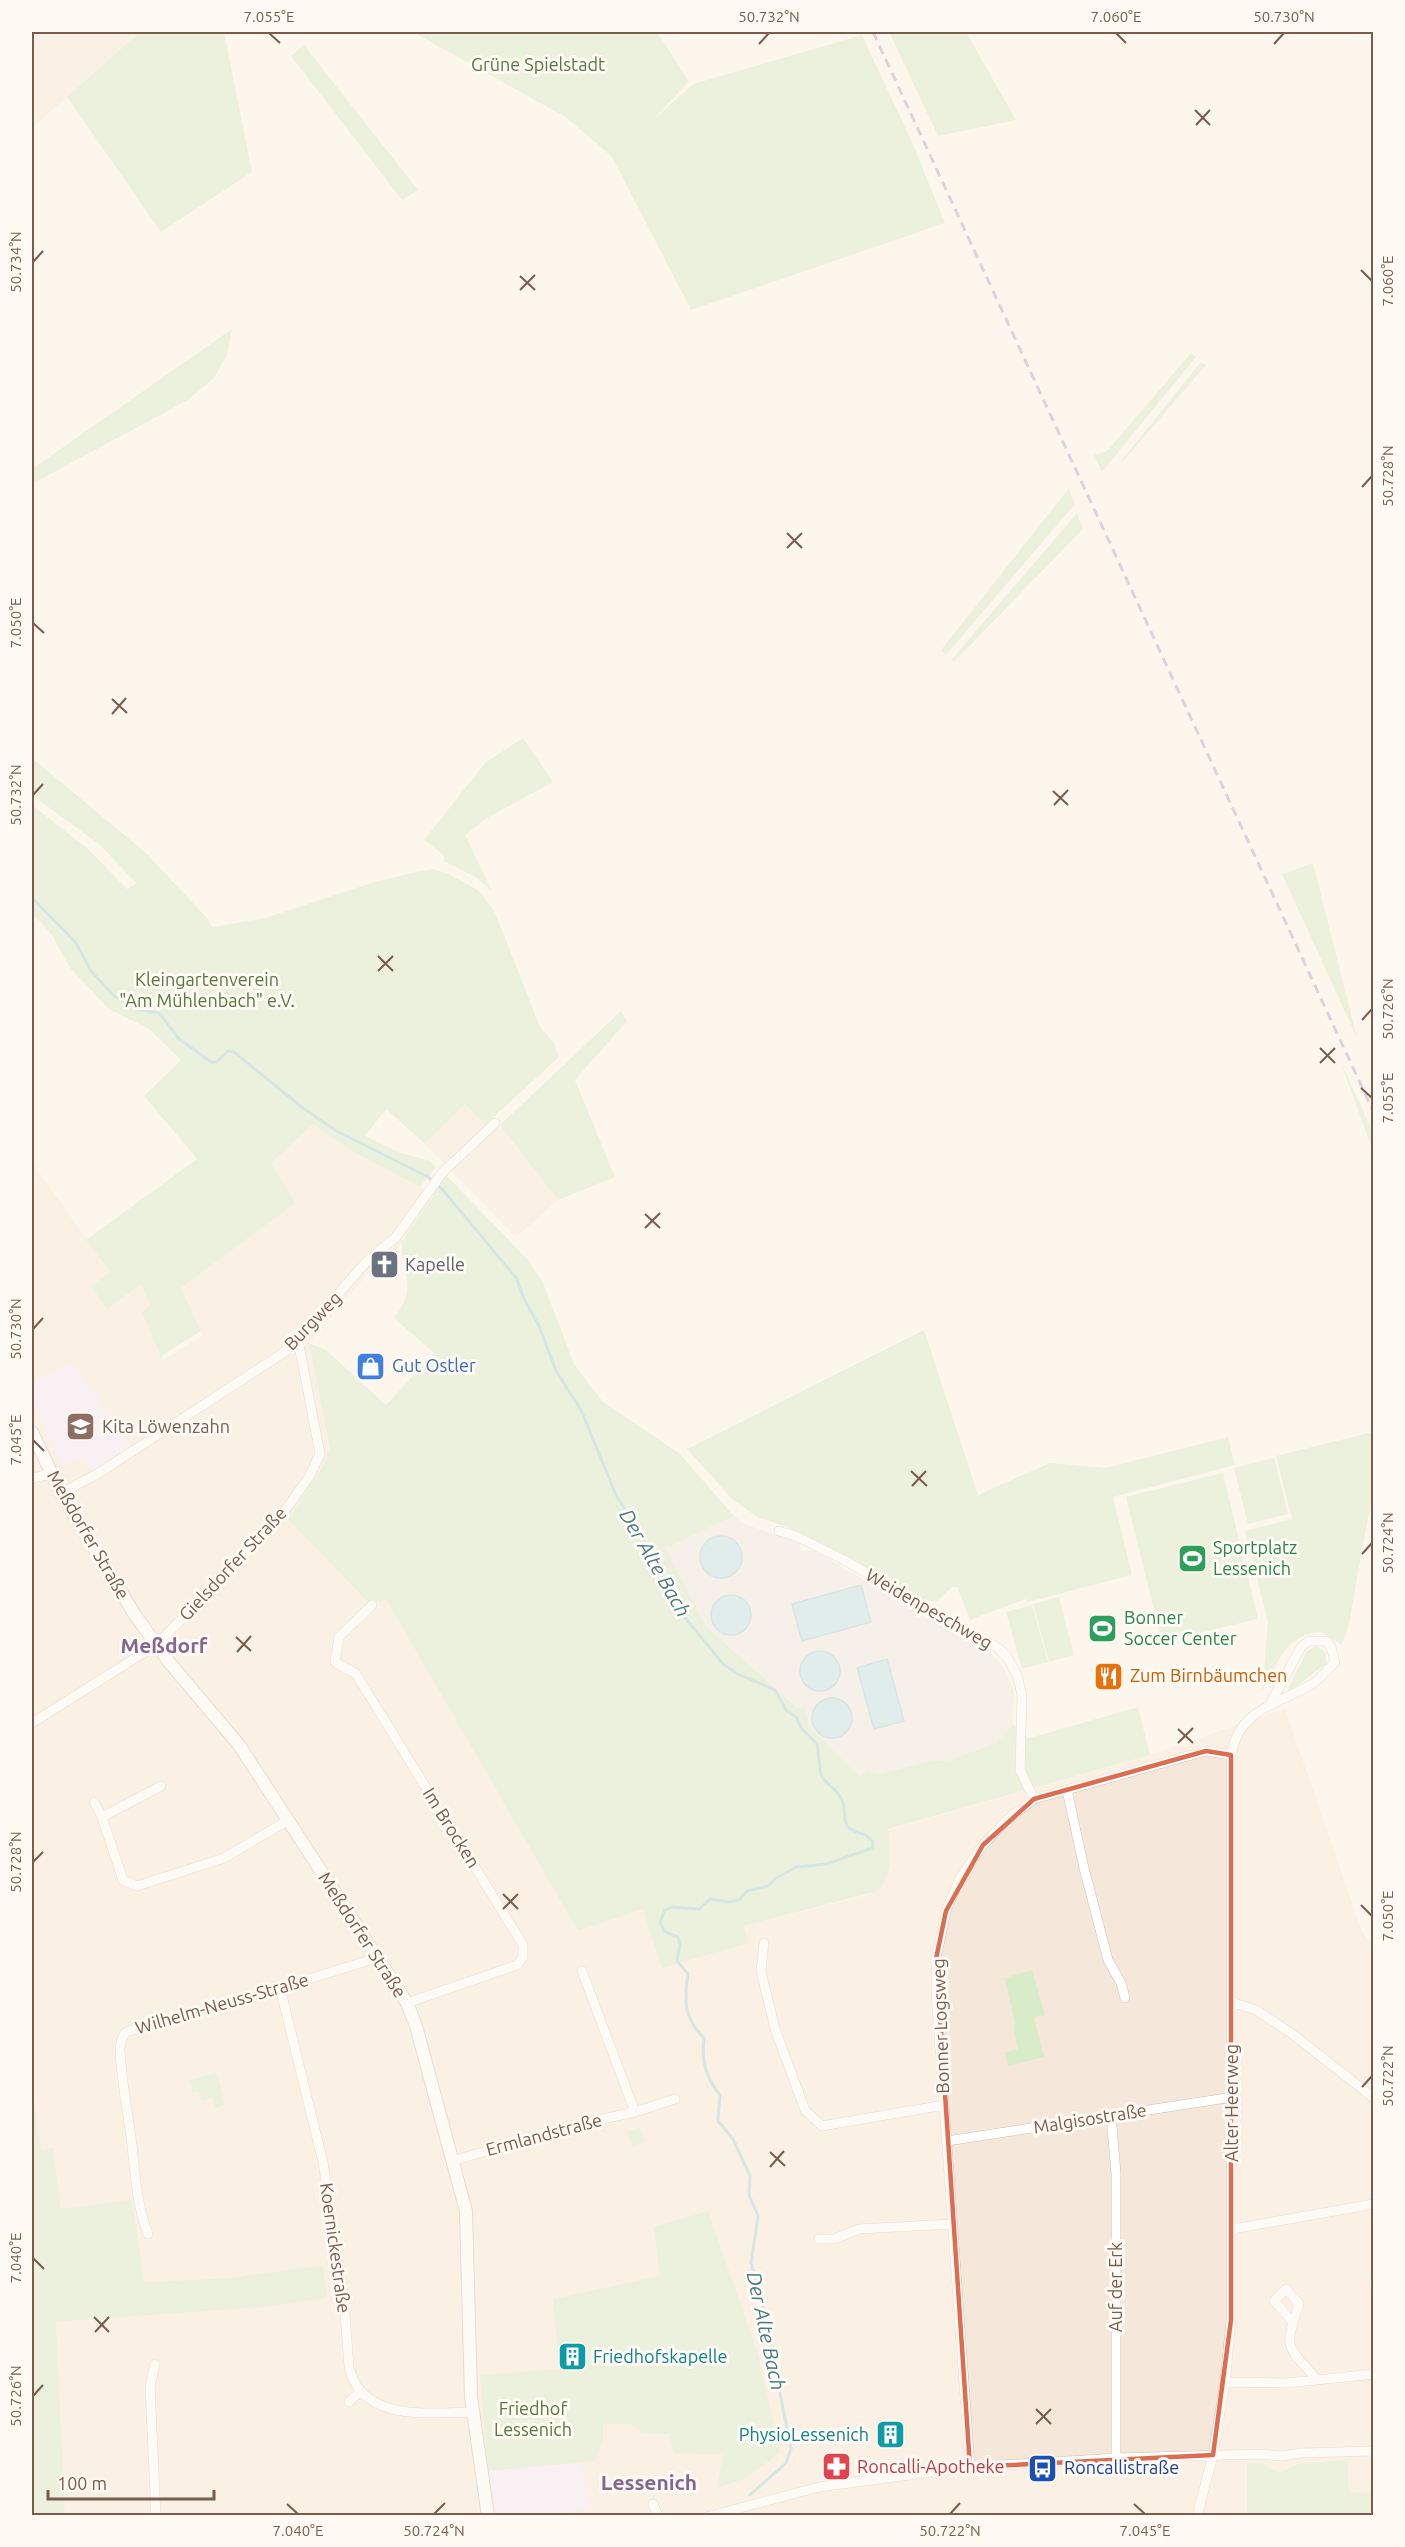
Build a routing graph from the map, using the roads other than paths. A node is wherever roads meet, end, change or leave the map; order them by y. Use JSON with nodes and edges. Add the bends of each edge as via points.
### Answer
{"nodes":[{"id":1,"x":495,"y":1123,"type":"dead end"},
{"id":2,"x":298,"y":1340,"type":"junction"},
{"id":3,"x":32,"y":1432,"type":"edge"},
{"id":4,"x":52,"y":1474,"type":"junction"},
{"id":5,"x":32,"y":1478,"type":"edge"},
{"id":6,"x":61,"y":1493,"type":"junction"},
{"id":7,"x":779,"y":1531,"type":"dead end"},
{"id":8,"x":372,"y":1605,"type":"dead end"},
{"id":9,"x":156,"y":1645,"type":"junction"},
{"id":10,"x":1270,"y":1704,"type":"junction"},
{"id":11,"x":32,"y":1723,"type":"edge"},
{"id":12,"x":1231,"y":1755,"type":"junction"},
{"id":13,"x":161,"y":1786,"type":"dead end"},
{"id":14,"x":1067,"y":1790,"type":"junction"},
{"id":15,"x":1034,"y":1799,"type":"junction"},
{"id":16,"x":94,"y":1802,"type":"dead end"},
{"id":17,"x":102,"y":1817,"type":"junction"},
{"id":18,"x":287,"y":1821,"type":"junction"},
{"id":19,"x":764,"y":1944,"type":"dead end"},
{"id":20,"x":377,"y":1958,"type":"junction"},
{"id":21,"x":582,"y":1971,"type":"dead end"},
{"id":22,"x":280,"y":1988,"type":"junction"},
{"id":23,"x":1125,"y":1998,"type":"dead end"},
{"id":24,"x":1231,"y":2002,"type":"junction"},
{"id":25,"x":407,"y":2003,"type":"junction"},
{"id":26,"x":1233,"y":2097,"type":"junction"},
{"id":27,"x":1374,"y":2098,"type":"edge"},
{"id":28,"x":675,"y":2099,"type":"dead end"},
{"id":29,"x":944,"y":2105,"type":"junction"},
{"id":30,"x":635,"y":2112,"type":"junction"},
{"id":31,"x":1111,"y":2116,"type":"junction"},
{"id":32,"x":947,"y":2141,"type":"junction"},
{"id":33,"x":453,"y":2161,"type":"junction"},
{"id":34,"x":1374,"y":2204,"type":"edge"},
{"id":35,"x":953,"y":2224,"type":"junction"},
{"id":36,"x":1232,"y":2229,"type":"junction"},
{"id":37,"x":148,"y":2234,"type":"dead end"},
{"id":38,"x":819,"y":2239,"type":"dead end"},
{"id":39,"x":1293,"y":2322,"type":"dead end"},
{"id":40,"x":155,"y":2364,"type":"dead end"},
{"id":41,"x":1374,"y":2374,"type":"edge"},
{"id":42,"x":1317,"y":2380,"type":"junction"},
{"id":43,"x":1225,"y":2382,"type":"junction"},
{"id":44,"x":360,"y":2392,"type":"junction"},
{"id":45,"x":349,"y":2402,"type":"dead end"},
{"id":46,"x":472,"y":2412,"type":"junction"},
{"id":47,"x":1374,"y":2451,"type":"edge"},
{"id":48,"x":1213,"y":2455,"type":"junction"},
{"id":49,"x":1116,"y":2458,"type":"junction"},
{"id":50,"x":970,"y":2467,"type":"junction"},
{"id":51,"x":653,"y":2504,"type":"dead end"},
{"id":52,"x":156,"y":2516,"type":"edge"},
{"id":53,"x":488,"y":2516,"type":"edge"},
{"id":54,"x":658,"y":2516,"type":"edge"},
{"id":55,"x":710,"y":2516,"type":"edge"},
{"id":56,"x":1197,"y":2516,"type":"edge"}],
"edges":[{"from":1,"to":2,"type":"street","name":"Burgweg","via":[[442,1173],[396,1237],[367,1261]]},
{"from":2,"to":6,"type":"street","name":"Burgweg","via":[[99,1473]]},
{"from":2,"to":9,"type":"street","name":"Gielsdorfer Straße","via":[[318,1437],[320,1454],[316,1464],[277,1522]]},
{"from":3,"to":4,"type":"street","name":"Meßdorfer Straße"},
{"from":4,"to":5,"type":"street"},
{"from":4,"to":6,"type":"street","name":"Meßdorfer Straße"},
{"from":6,"to":9,"type":"street","name":"Meßdorfer Straße"},
{"from":7,"to":15,"type":"street","name":"Weidenpeschweg","via":[[844,1560],[998,1648],[1007,1657],[1023,1695],[1020,1770]]},
{"from":8,"to":25,"type":"street","name":"Im Brocken","via":[[339,1637],[335,1662],[356,1674],[523,1945],[523,1957],[517,1965]]},
{"from":9,"to":11,"type":"street","name":"Gielsdorfer Straße"},
{"from":9,"to":18,"type":"street","name":"Meßdorfer Straße","via":[[239,1745]]},
{"from":10,"to":10,"type":"street","name":"Alter Heerweg","via":[[1323,1676],[1335,1662],[1326,1641],[1309,1641],[1301,1647]]},
{"from":10,"to":12,"type":"street","name":"Alter Heerweg","via":[[1242,1726],[1233,1740]]},
{"from":12,"to":14,"type":"street","name":"Bonner Logsweg","via":[[1206,1751]]},
{"from":12,"to":24,"type":"street","name":"Alter Heerweg"},
{"from":13,"to":17,"type":"street"},
{"from":14,"to":15,"type":"street","name":"Bonner Logsweg"},
{"from":14,"to":23,"type":"street","via":[[1108,1960]]},
{"from":15,"to":29,"type":"street","name":"Bonner Logsweg","via":[[983,1845],[960,1878],[946,1911],[936,1967]]},
{"from":16,"to":17,"type":"street"},
{"from":17,"to":18,"type":"street","via":[[123,1880],[137,1886],[224,1858]]},
{"from":18,"to":20,"type":"street","name":"Meßdorfer Straße"},
{"from":19,"to":29,"type":"street","name":"Bonner Logsweg","via":[[760,1971],[775,2029],[805,2110],[822,2126]]},
{"from":20,"to":22,"type":"street","name":"Wilhelm-Neuss-Straße"},
{"from":20,"to":25,"type":"street","name":"Meßdorfer Straße"},
{"from":21,"to":30,"type":"street"},
{"from":22,"to":37,"type":"street","name":"Wilhelm-Neuss-Straße","via":[[126,2032],[121,2039],[136,2181]]},
{"from":22,"to":44,"type":"street","name":"Koernickestraße","via":[[320,2146],[335,2236],[349,2367]]},
{"from":24,"to":26,"type":"street","name":"Alter Heerweg"},
{"from":24,"to":27,"type":"street","via":[[1256,2010],[1291,2033]]},
{"from":25,"to":33,"type":"street","name":"Meßdorfer Straße"},
{"from":26,"to":31,"type":"street","name":"Malgisostraße"},
{"from":26,"to":36,"type":"street","name":"Alter Heerweg"},
{"from":28,"to":30,"type":"street","name":"Ermlandstraße"},
{"from":29,"to":32,"type":"street","name":"Bonner Logsweg"},
{"from":30,"to":33,"type":"street","name":"Ermlandstraße","via":[[561,2128]]},
{"from":31,"to":32,"type":"street","name":"Malgisostraße"},
{"from":31,"to":49,"type":"street","name":"Auf der Erk","via":[[1116,2173]]},
{"from":32,"to":35,"type":"street","name":"Bonner Logsweg"},
{"from":33,"to":46,"type":"street","name":"Meßdorfer Straße","via":[[465,2211]]},
{"from":34,"to":36,"type":"street"},
{"from":35,"to":38,"type":"street","via":[[859,2229],[834,2240]]},
{"from":35,"to":50,"type":"street","name":"Bonner Logsweg"},
{"from":36,"to":43,"type":"street","name":"Alter Heerweg","via":[[1231,2320]]},
{"from":39,"to":42,"type":"street","via":[[1290,2347]]},
{"from":40,"to":52,"type":"street","via":[[150,2387]]},
{"from":41,"to":42,"type":"street"},
{"from":42,"to":43,"type":"street"},
{"from":43,"to":48,"type":"street","name":"Alter Heerweg"},
{"from":44,"to":45,"type":"street"},
{"from":44,"to":46,"type":"street","via":[[393,2410]]},
{"from":46,"to":53,"type":"street","name":"Meßdorfer Straße"},
{"from":47,"to":48,"type":"street"},
{"from":48,"to":49,"type":"street"},
{"from":48,"to":56,"type":"street","name":"Alter Heerweg"},
{"from":49,"to":50,"type":"street"},
{"from":50,"to":55,"type":"street","via":[[819,2487]]},
{"from":51,"to":54,"type":"street"}]}
